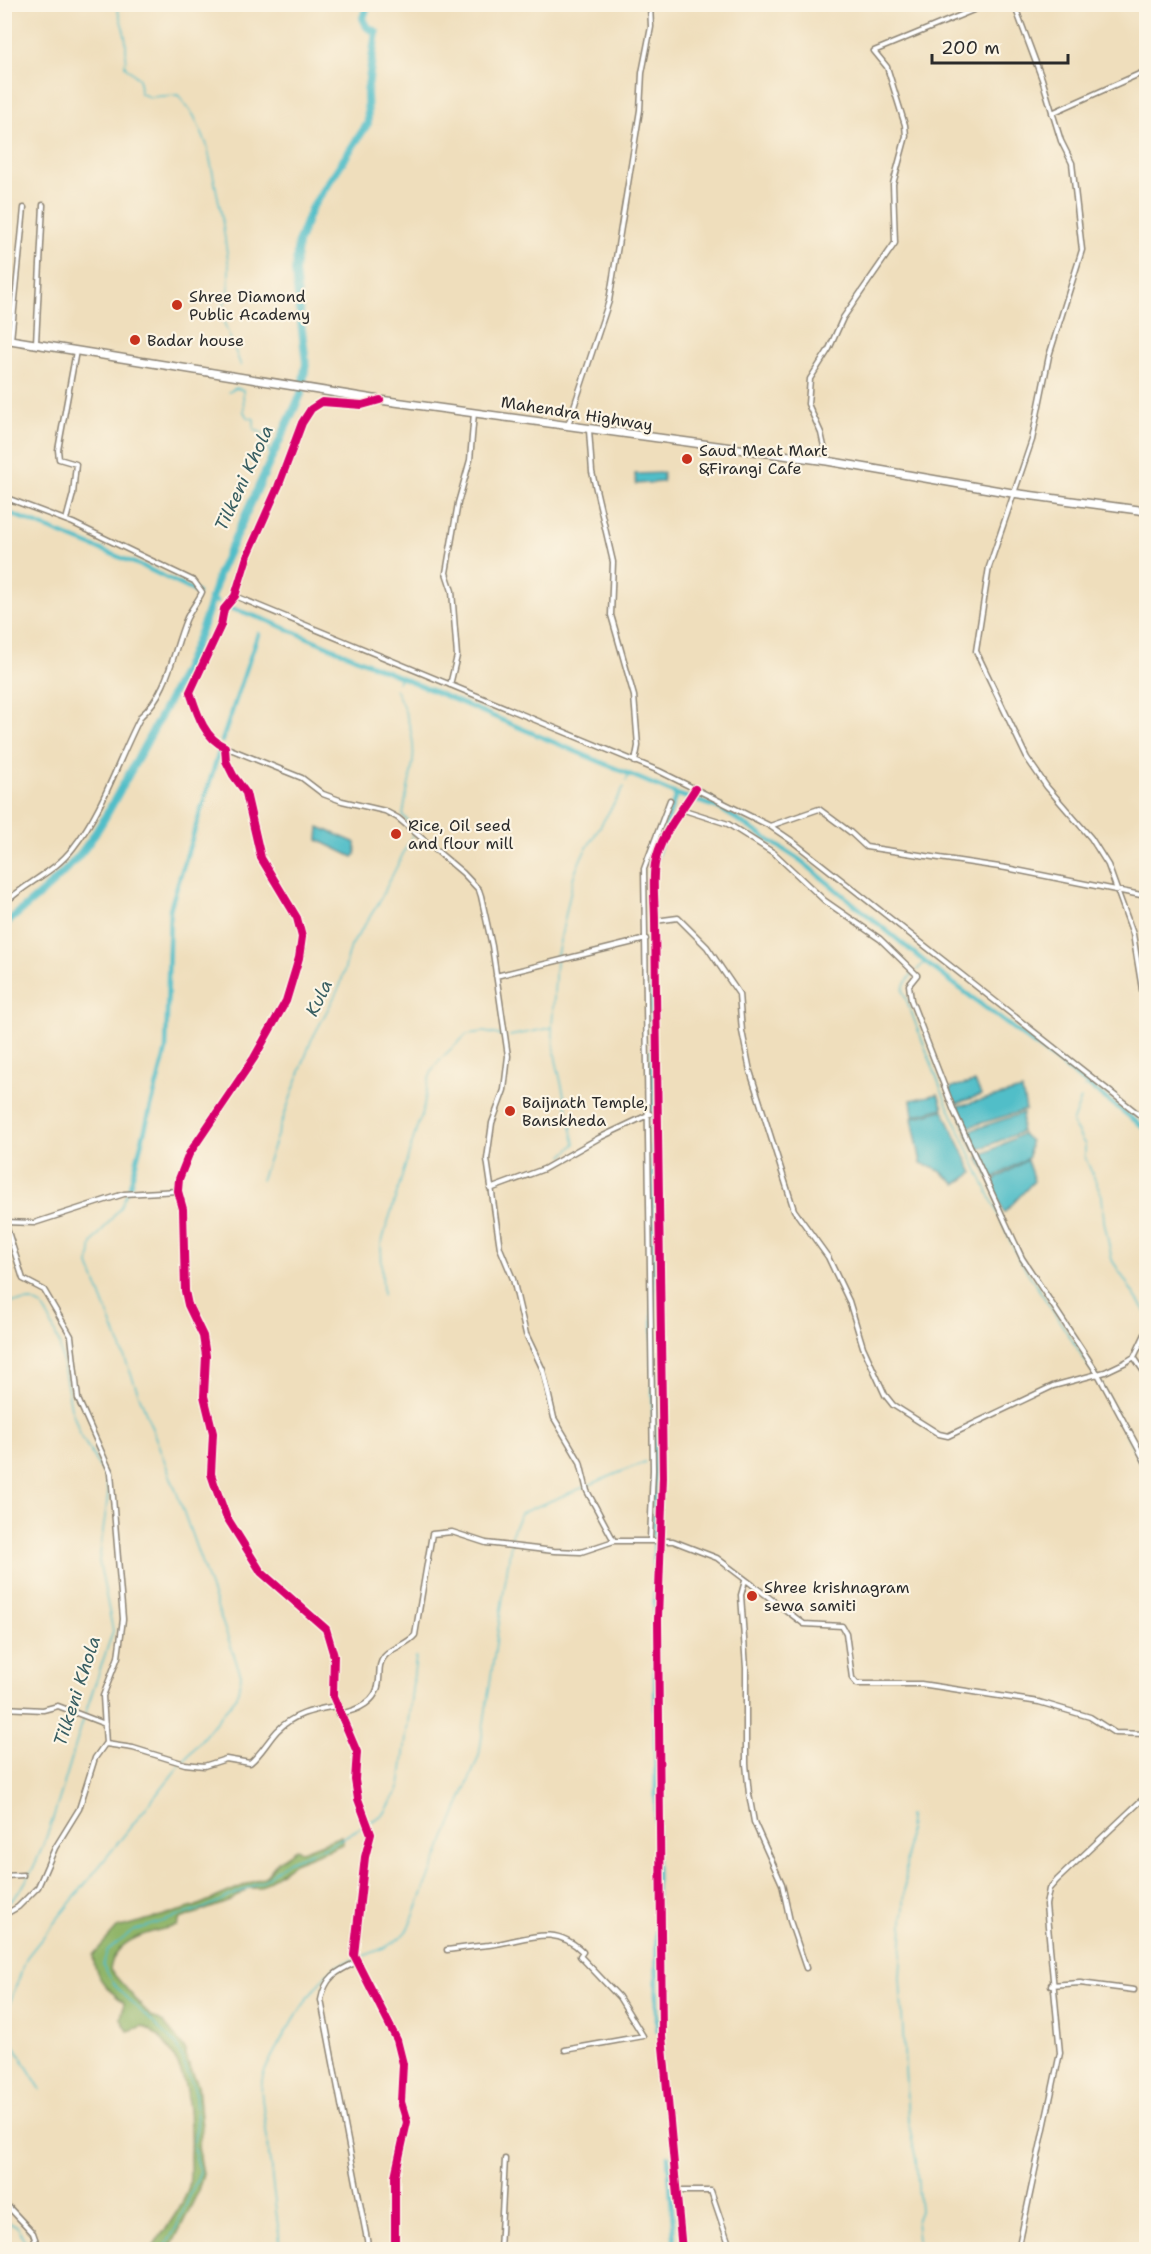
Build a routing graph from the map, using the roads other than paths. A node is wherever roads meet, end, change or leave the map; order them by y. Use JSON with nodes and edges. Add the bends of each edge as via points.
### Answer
{"nodes":[{"id":1,"x":650,"y":4,"type":"edge"},
{"id":2,"x":988,"y":4,"type":"edge"},
{"id":3,"x":1014,"y":4,"type":"edge"},
{"id":4,"x":1146,"y":72,"type":"edge"},
{"id":5,"x":1052,"y":112,"type":"junction"},
{"id":6,"x":43,"y":205,"type":"dead end"},
{"id":7,"x":24,"y":208,"type":"dead end"},
{"id":8,"x":8,"y":339,"type":"edge"},
{"id":9,"x":36,"y":343,"type":"junction"},
{"id":10,"x":76,"y":350,"type":"junction"},
{"id":11,"x":380,"y":400,"type":"junction"},
{"id":12,"x":475,"y":411,"type":"junction"},
{"id":13,"x":568,"y":426,"type":"junction"},
{"id":14,"x":589,"y":430,"type":"junction"},
{"id":15,"x":827,"y":461,"type":"junction"},
{"id":16,"x":1012,"y":493,"type":"junction"},
{"id":17,"x":4,"y":498,"type":"edge"},
{"id":18,"x":1146,"y":511,"type":"edge"},
{"id":19,"x":66,"y":520,"type":"junction"},
{"id":20,"x":235,"y":596,"type":"junction"},
{"id":21,"x":450,"y":685,"type":"junction"},
{"id":22,"x":225,"y":747,"type":"junction"},
{"id":23,"x":635,"y":762,"type":"junction"},
{"id":24,"x":695,"y":789,"type":"junction"},
{"id":25,"x":670,"y":800,"type":"dead end"},
{"id":26,"x":681,"y":809,"type":"junction"},
{"id":27,"x":770,"y":826,"type":"junction"},
{"id":28,"x":1117,"y":889,"type":"junction"},
{"id":29,"x":1146,"y":896,"type":"edge"},
{"id":30,"x":4,"y":904,"type":"edge"},
{"id":31,"x":655,"y":921,"type":"junction"},
{"id":32,"x":646,"y":939,"type":"junction"},
{"id":33,"x":496,"y":976,"type":"junction"},
{"id":34,"x":1146,"y":1014,"type":"edge"},
{"id":35,"x":650,"y":1114,"type":"junction"},
{"id":36,"x":1146,"y":1120,"type":"edge"},
{"id":37,"x":490,"y":1189,"type":"junction"},
{"id":38,"x":178,"y":1191,"type":"junction"},
{"id":39,"x":5,"y":1222,"type":"edge"},
{"id":40,"x":1146,"y":1332,"type":"edge"},
{"id":41,"x":1134,"y":1357,"type":"junction"},
{"id":42,"x":1096,"y":1375,"type":"junction"},
{"id":43,"x":1146,"y":1375,"type":"edge"},
{"id":44,"x":1146,"y":1463,"type":"edge"},
{"id":45,"x":650,"y":1539,"type":"junction"},
{"id":46,"x":662,"y":1539,"type":"junction"},
{"id":47,"x":614,"y":1541,"type":"junction"},
{"id":48,"x":746,"y":1581,"type":"junction"},
{"id":49,"x":336,"y":1706,"type":"junction"},
{"id":50,"x":4,"y":1708,"type":"edge"},
{"id":51,"x":338,"y":1714,"type":"junction"},
{"id":52,"x":106,"y":1724,"type":"junction"},
{"id":53,"x":1146,"y":1734,"type":"edge"},
{"id":54,"x":105,"y":1744,"type":"junction"},
{"id":55,"x":1146,"y":1796,"type":"edge"},
{"id":56,"x":23,"y":1875,"type":"dead end"},
{"id":57,"x":4,"y":1876,"type":"edge"},
{"id":58,"x":4,"y":1915,"type":"edge"},
{"id":59,"x":447,"y":1950,"type":"dead end"},
{"id":60,"x":357,"y":1962,"type":"junction"},
{"id":61,"x":806,"y":1968,"type":"dead end"},
{"id":62,"x":1051,"y":1985,"type":"junction"},
{"id":63,"x":1134,"y":1990,"type":"dead end"},
{"id":64,"x":565,"y":2050,"type":"dead end"},
{"id":65,"x":505,"y":2160,"type":"dead end"},
{"id":66,"x":678,"y":2191,"type":"junction"},
{"id":67,"x":4,"y":2202,"type":"edge"},
{"id":68,"x":39,"y":2250,"type":"edge"},
{"id":69,"x":369,"y":2250,"type":"edge"},
{"id":70,"x":395,"y":2250,"type":"edge"},
{"id":71,"x":500,"y":2250,"type":"edge"},
{"id":72,"x":682,"y":2250,"type":"edge"},
{"id":73,"x":731,"y":2250,"type":"edge"},
{"id":74,"x":1018,"y":2250,"type":"edge"}],
"edges":[{"from":1,"to":13,"type":"street","via":[[651,27],[640,110],[609,301]]},
{"from":2,"to":15,"type":"street","via":[[874,51],[888,67],[905,125],[906,136],[893,184],[895,243],[843,318],[810,379],[808,404],[821,433]]},
{"from":3,"to":5,"type":"street"},
{"from":4,"to":5,"type":"street"},
{"from":5,"to":16,"type":"street","via":[[1072,163],[1082,250],[1049,356],[1032,440]]},
{"from":6,"to":9,"type":"street"},
{"from":7,"to":8,"type":"street"},
{"from":8,"to":9,"type":"highway","name":"Mahendra Highway"},
{"from":9,"to":10,"type":"highway","name":"Mahendra Highway"},
{"from":10,"to":11,"type":"highway","name":"Mahendra Highway"},
{"from":10,"to":19,"type":"street","via":[[58,450],[59,459],[76,465]]},
{"from":11,"to":12,"type":"highway","name":"Mahendra Highway"},
{"from":11,"to":20,"type":"street","via":[[362,405],[322,402],[311,409],[247,556]]},
{"from":12,"to":13,"type":"highway","name":"Mahendra Highway"},
{"from":12,"to":21,"type":"street","via":[[470,460],[446,573],[452,591],[457,656]]},
{"from":13,"to":14,"type":"highway","name":"Mahendra Highway"},
{"from":14,"to":15,"type":"highway","name":"Mahendra Highway"},
{"from":14,"to":23,"type":"street","via":[[592,472],[613,562],[611,615],[634,696],[638,746]]},
{"from":15,"to":16,"type":"highway","name":"Mahendra Highway"},
{"from":16,"to":18,"type":"highway","name":"Mahendra Highway"},
{"from":16,"to":28,"type":"street","via":[[989,567],[976,651],[1027,758],[1090,838],[1108,865]]},
{"from":17,"to":19,"type":"street"},
{"from":19,"to":30,"type":"street","via":[[194,582],[202,592],[185,621],[164,685],[150,709],[141,716],[99,808],[72,849],[43,877]]},
{"from":20,"to":21,"type":"street"},
{"from":20,"to":22,"type":"street","via":[[224,609],[221,625],[190,692],[205,730],[215,743]]},
{"from":21,"to":23,"type":"street"},
{"from":22,"to":33,"type":"street","via":[[302,778],[323,794],[398,818],[479,890]]},
{"from":22,"to":38,"type":"street","via":[[226,761],[246,793],[261,858],[297,918],[302,937],[286,1001],[254,1058],[189,1154]]},
{"from":23,"to":24,"type":"street"},
{"from":24,"to":26,"type":"street"},
{"from":24,"to":27,"type":"street"},
{"from":25,"to":32,"type":"street","via":[[644,869]]},
{"from":26,"to":31,"type":"street","via":[[655,863]]},
{"from":26,"to":42,"type":"street","via":[[728,824],[774,853],[825,901],[880,939],[917,975],[909,985],[911,1000],[954,1111],[1022,1258]]},
{"from":27,"to":28,"type":"street","via":[[819,809],[866,847]]},
{"from":27,"to":36,"type":"street"},
{"from":28,"to":29,"type":"street"},
{"from":28,"to":34,"type":"street","via":[[1132,934]]},
{"from":31,"to":42,"type":"street","via":[[678,918],[707,946],[739,994],[750,1071],[794,1210],[828,1257],[849,1301],[878,1382],[893,1405],[948,1436],[1053,1386]]},
{"from":31,"to":46,"type":"street"},
{"from":32,"to":33,"type":"street"},
{"from":32,"to":35,"type":"street"},
{"from":33,"to":37,"type":"street","via":[[508,1056],[504,1090],[488,1142]]},
{"from":35,"to":37,"type":"street","via":[[544,1169]]},
{"from":35,"to":45,"type":"street"},
{"from":37,"to":47,"type":"street","via":[[500,1248],[513,1279],[526,1334],[543,1370],[555,1418],[580,1462],[587,1491]]},
{"from":38,"to":39,"type":"street","via":[[126,1193],[34,1223]]},
{"from":38,"to":49,"type":"street","via":[[183,1209],[184,1291],[203,1336],[206,1356],[204,1396],[213,1433],[211,1474],[226,1516],[261,1572],[326,1629],[334,1656],[331,1683]]},
{"from":39,"to":52,"type":"street","via":[[23,1279],[44,1290],[71,1336],[78,1399],[111,1473],[123,1619],[118,1657],[103,1695]]},
{"from":40,"to":41,"type":"street"},
{"from":41,"to":42,"type":"street"},
{"from":41,"to":43,"type":"street"},
{"from":42,"to":44,"type":"street"},
{"from":45,"to":46,"type":"street"},
{"from":45,"to":47,"type":"street"},
{"from":46,"to":48,"type":"street","via":[[705,1552]]},
{"from":46,"to":66,"type":"street","via":[[658,1608],[662,2024]]},
{"from":47,"to":51,"type":"street","via":[[581,1552],[554,1551],[486,1543],[452,1532],[432,1534],[415,1635],[383,1658],[377,1691],[371,1699],[353,1712]]},
{"from":48,"to":53,"type":"street","via":[[804,1624],[842,1626],[852,1678],[857,1684],[921,1684],[1039,1702],[1090,1717],[1114,1733]]},
{"from":48,"to":61,"type":"street","via":[[741,1595],[749,1794],[754,1822],[782,1884]]},
{"from":49,"to":51,"type":"street"},
{"from":49,"to":54,"type":"street","via":[[304,1712],[289,1720],[250,1763],[226,1759],[204,1766],[185,1764]]},
{"from":50,"to":52,"type":"street","via":[[43,1710],[58,1706]]},
{"from":51,"to":60,"type":"street","via":[[349,1729],[357,1752],[358,1799],[370,1828],[354,1955]]},
{"from":52,"to":54,"type":"street"},
{"from":54,"to":58,"type":"street","via":[[95,1758],[79,1809],[55,1848],[38,1887]]},
{"from":55,"to":62,"type":"street","via":[[1049,1889],[1046,1905]]},
{"from":56,"to":57,"type":"street"},
{"from":59,"to":64,"type":"street","via":[[540,1934],[571,1940],[583,1952],[580,1956],[619,1997],[643,2036]]},
{"from":60,"to":69,"type":"street","via":[[333,1973],[323,1986],[321,2000]]},
{"from":60,"to":70,"type":"street","via":[[401,2049],[401,2102],[406,2122],[395,2176]]},
{"from":62,"to":63,"type":"street","via":[[1080,1983]]},
{"from":62,"to":74,"type":"street","via":[[1060,2052]]},
{"from":65,"to":71,"type":"street"},
{"from":66,"to":72,"type":"street"},
{"from":66,"to":73,"type":"street","via":[[711,2191]]},
{"from":67,"to":68,"type":"street","via":[[33,2233]]}]}
